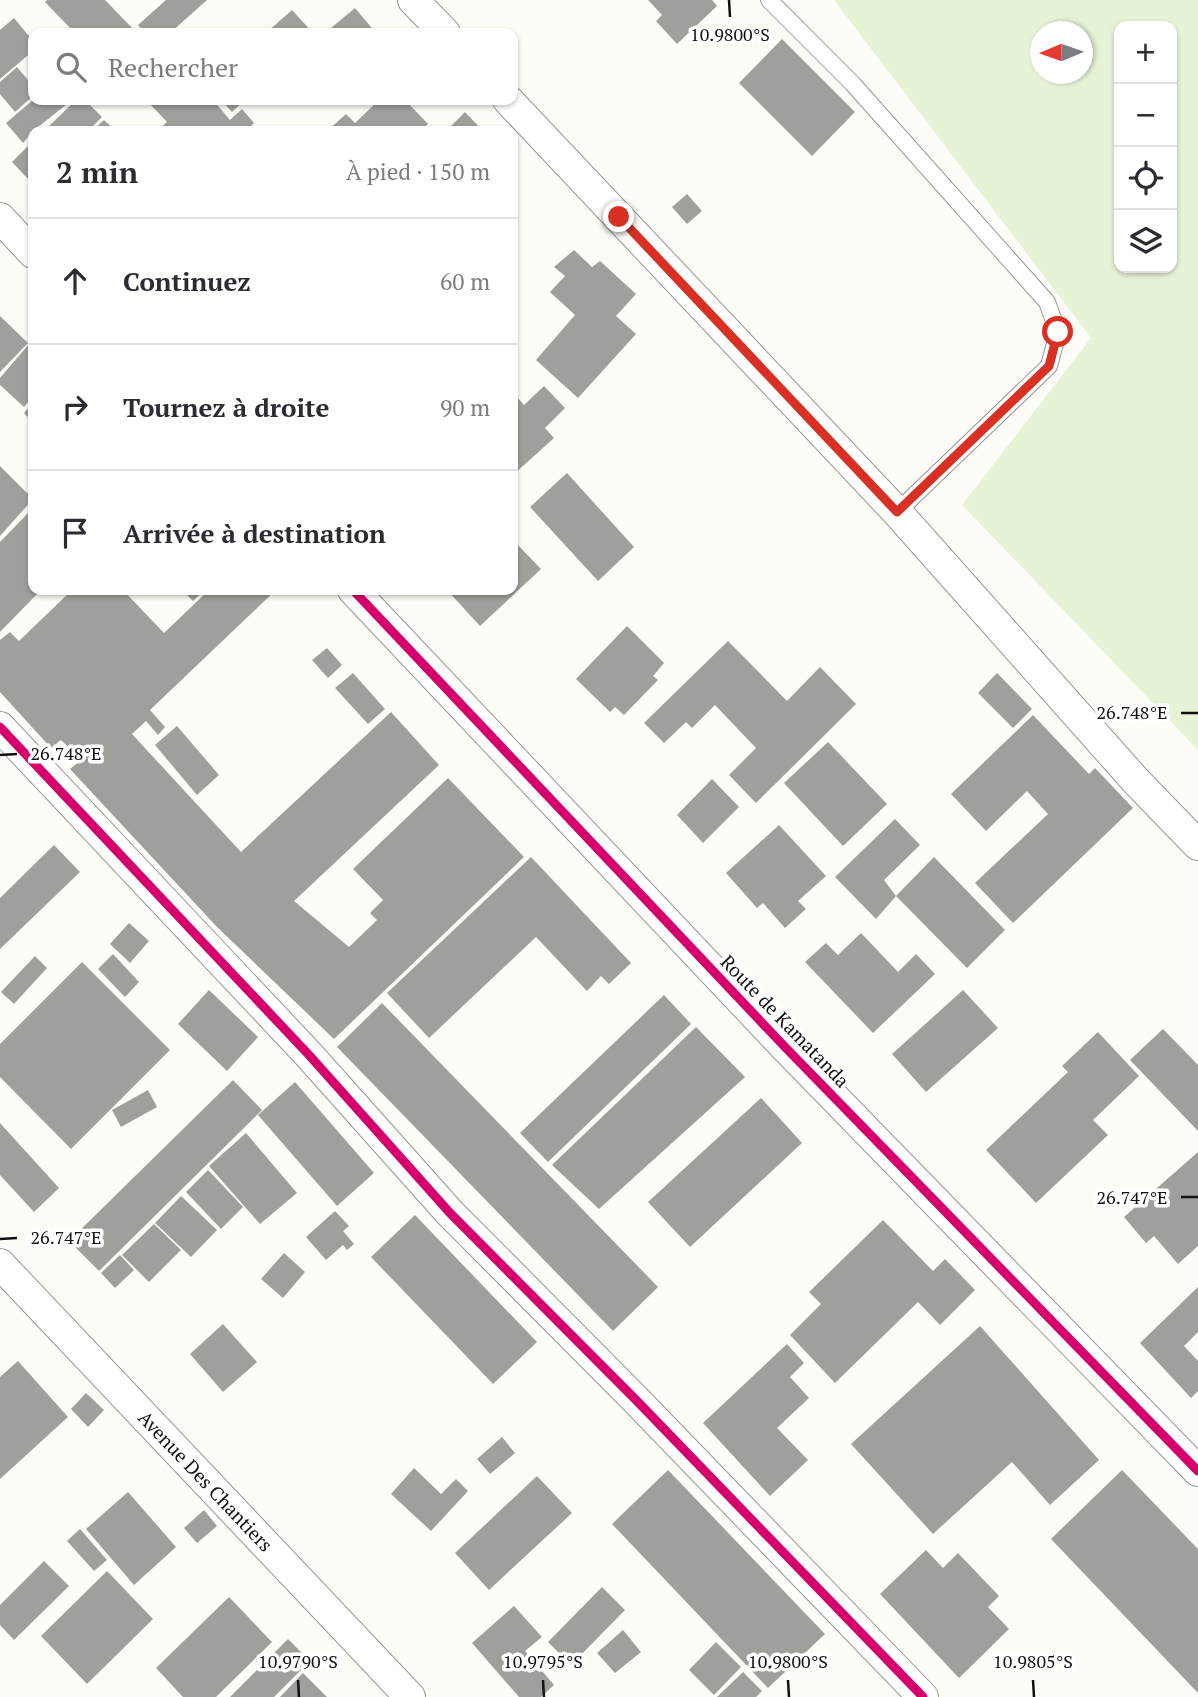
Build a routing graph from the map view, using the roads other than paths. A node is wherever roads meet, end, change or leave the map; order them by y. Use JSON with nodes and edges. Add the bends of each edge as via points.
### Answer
{"nodes":[{"id":1,"x":413,"y":0,"type":"edge"},
{"id":2,"x":769,"y":0,"type":"edge"},
{"id":3,"x":440,"y":28,"type":"edge"},
{"id":4,"x":513,"y":105,"type":"edge"},
{"id":5,"x":0,"y":218,"type":"edge"},
{"id":6,"x":28,"y":248,"type":"edge"},
{"id":7,"x":897,"y":512,"type":"junction"},
{"id":8,"x":358,"y":595,"type":"edge"},
{"id":9,"x":0,"y":727,"type":"edge"},
{"id":10,"x":1198,"y":845,"type":"edge"},
{"id":11,"x":0,"y":1264,"type":"edge"},
{"id":12,"x":1198,"y":1471,"type":"edge"},
{"id":13,"x":410,"y":1697,"type":"edge"},
{"id":14,"x":923,"y":1697,"type":"edge"}],
"edges":[{"from":1,"to":3,"type":"street"},
{"from":2,"to":7,"type":"lane","via":[[852,83],[1047,302],[1058,332],[1049,366]]},
{"from":4,"to":7,"type":"street"},
{"from":5,"to":6,"type":"street"},
{"from":7,"to":10,"type":"street"},
{"from":8,"to":12,"type":"street","name":"Route de Kamatanda","via":[[784,1046]]},
{"from":9,"to":14,"type":"street","via":[[309,1055],[450,1213]]},
{"from":11,"to":13,"type":"street","name":"Avenue Des Chantiers"}]}
